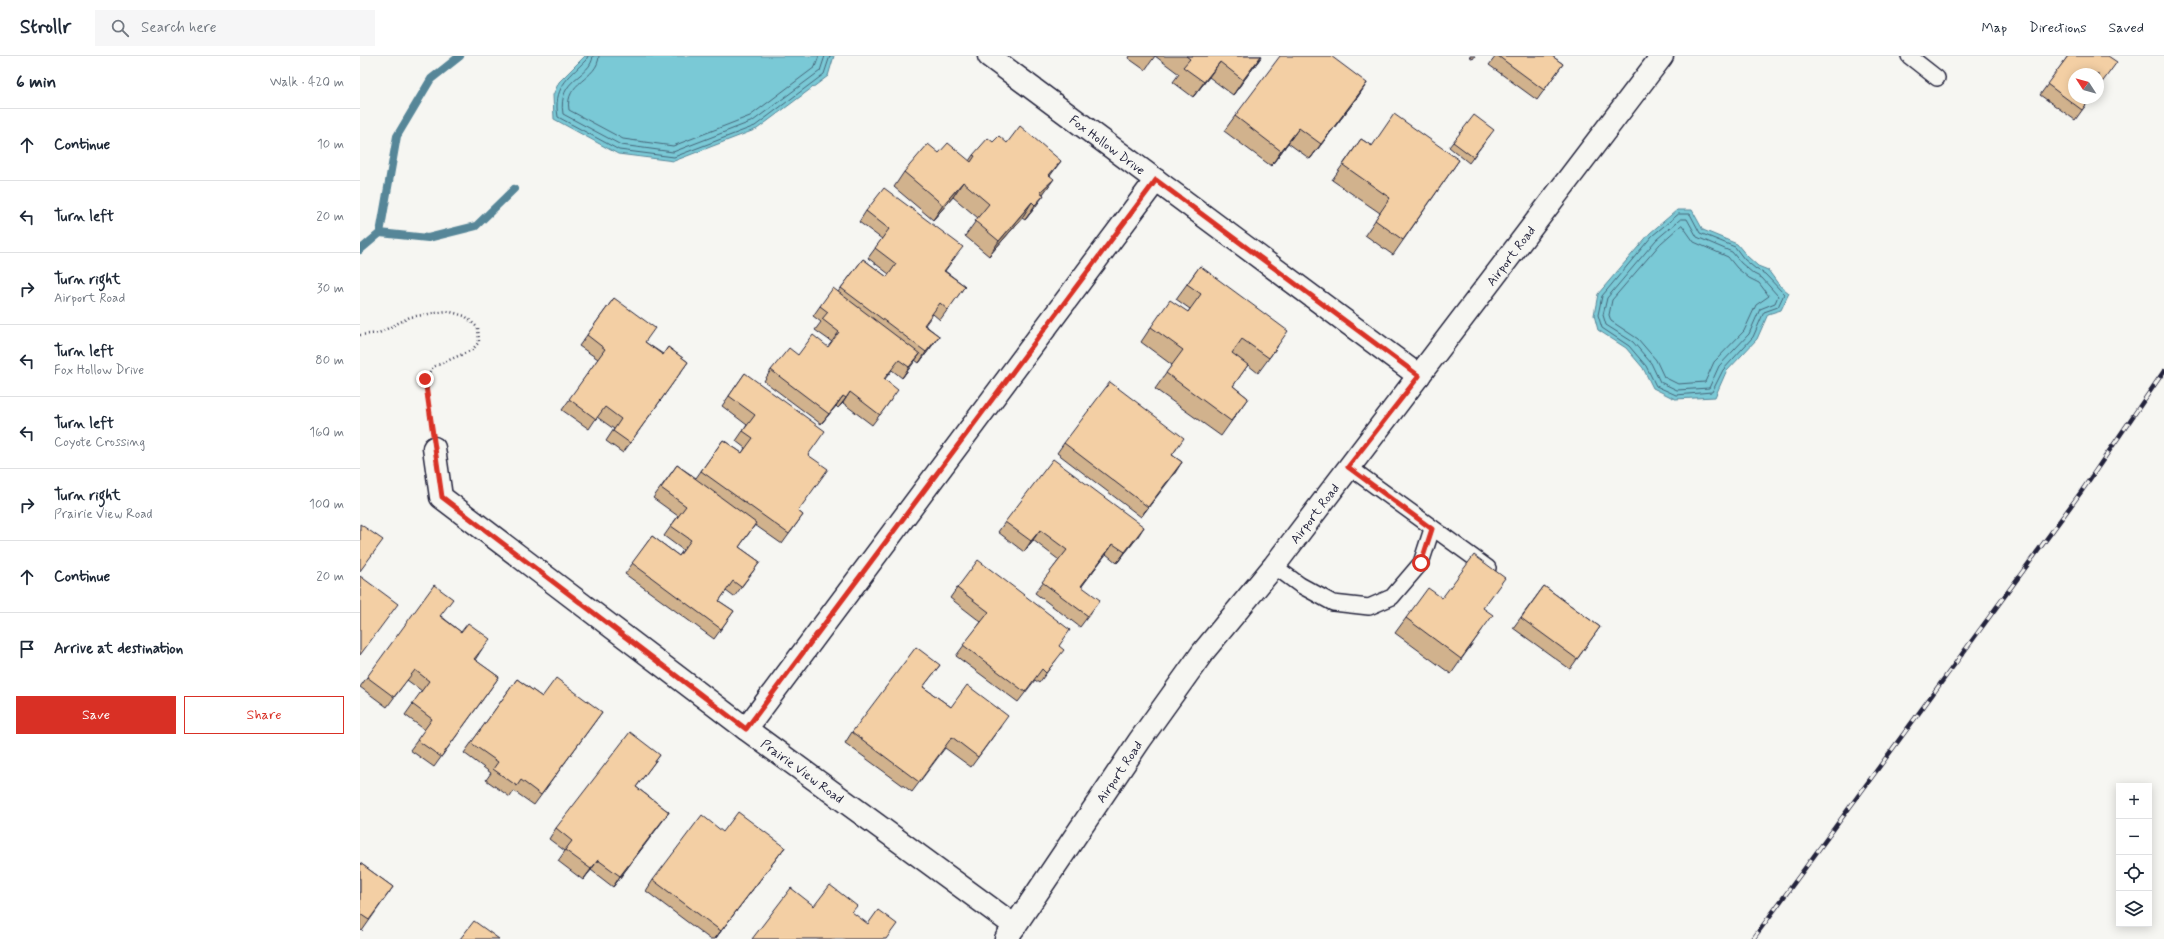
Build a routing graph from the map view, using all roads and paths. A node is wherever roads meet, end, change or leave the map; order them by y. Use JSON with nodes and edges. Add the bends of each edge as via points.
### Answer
{"nodes":[{"id":1,"x":989,"y":56,"type":"edge"},
{"id":2,"x":1662,"y":56,"type":"edge"},
{"id":3,"x":1909,"y":56,"type":"edge"},
{"id":4,"x":1937,"y":78,"type":"dead end"},
{"id":5,"x":1156,"y":180,"type":"junction"},
{"id":6,"x":360,"y":335,"type":"edge"},
{"id":7,"x":1419,"y":376,"type":"junction"},
{"id":8,"x":434,"y":448,"type":"joint"},
{"id":9,"x":1348,"y":467,"type":"junction"},
{"id":10,"x":1432,"y":529,"type":"junction"},
{"id":11,"x":1274,"y":566,"type":"junction"},
{"id":12,"x":1493,"y":572,"type":"edge"},
{"id":13,"x":746,"y":729,"type":"junction"},
{"id":14,"x":1011,"y":933,"type":"edge"}],
"edges":[{"from":1,"to":5,"type":"street","name":"Fox Hollow Drive"},
{"from":2,"to":7,"type":"street","name":"Airport Road"},
{"from":3,"to":4,"type":"lane"},
{"from":5,"to":7,"type":"street","name":"Fox Hollow Drive"},
{"from":5,"to":13,"type":"street"},
{"from":6,"to":8,"type":"path","via":[[379,333],[410,317],[447,311],[465,316],[478,328],[479,342],[472,350],[433,367],[425,379]]},
{"from":7,"to":9,"type":"street","name":"Airport Road"},
{"from":8,"to":13,"type":"street","name":"Prairie View Road","via":[[442,497]]},
{"from":9,"to":10,"type":"lane"},
{"from":9,"to":11,"type":"street","name":"Airport Road"},
{"from":10,"to":11,"type":"lane","via":[[1421,563],[1392,597],[1369,607],[1333,603],[1300,585]]},
{"from":10,"to":12,"type":"lane"},
{"from":11,"to":14,"type":"street","name":"Airport Road","via":[[1203,652],[1169,698]]},
{"from":13,"to":14,"type":"street","name":"Prairie View Road"}]}
